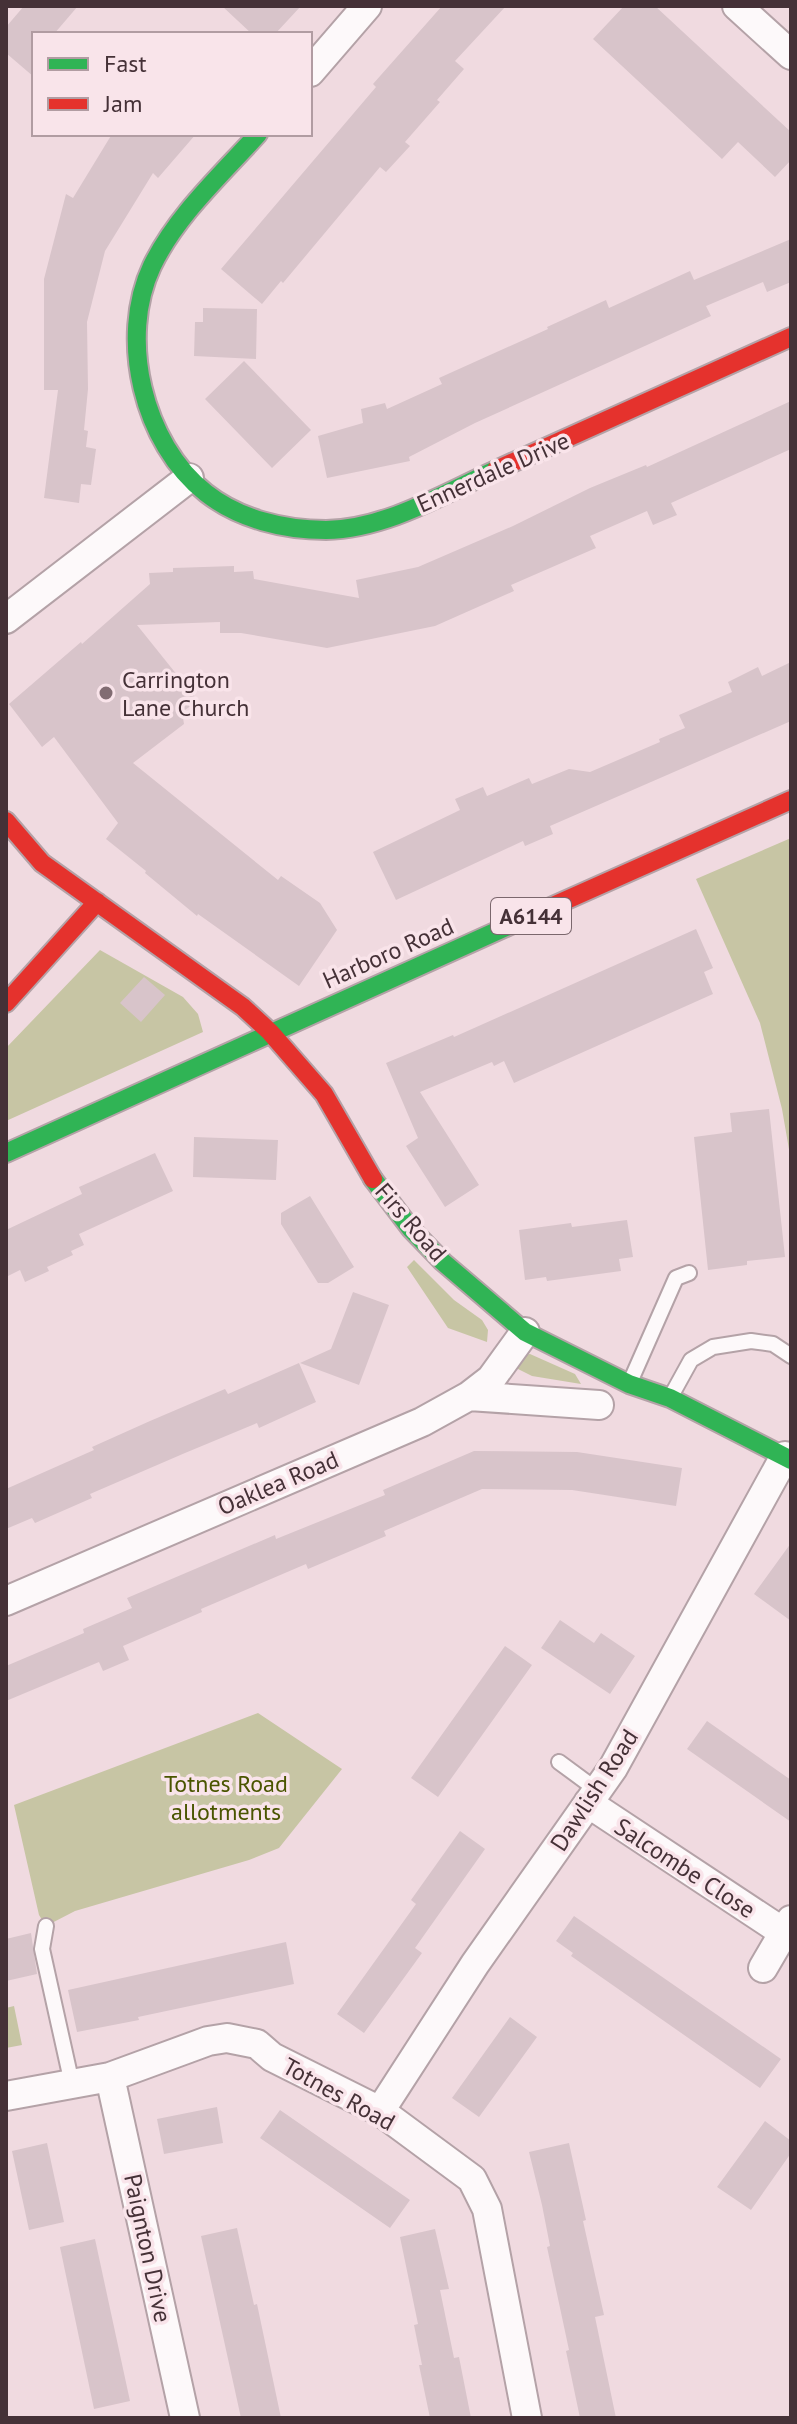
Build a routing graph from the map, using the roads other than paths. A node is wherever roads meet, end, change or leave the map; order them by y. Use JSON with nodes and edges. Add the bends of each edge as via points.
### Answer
{"nodes":[{"id":1,"x":367,"y":6,"type":"edge"},
{"id":2,"x":737,"y":6,"type":"edge"},
{"id":3,"x":791,"y":55,"type":"edge"},
{"id":4,"x":312,"y":70,"type":"edge"},
{"id":5,"x":256,"y":136,"type":"edge"},
{"id":6,"x":791,"y":337,"type":"edge"},
{"id":7,"x":189,"y":478,"type":"junction"},
{"id":8,"x":6,"y":619,"type":"edge"},
{"id":9,"x":791,"y":800,"type":"edge"},
{"id":10,"x":6,"y":821,"type":"edge"},
{"id":11,"x":97,"y":902,"type":"junction"},
{"id":12,"x":6,"y":1003,"type":"edge"},
{"id":13,"x":270,"y":1032,"type":"junction"},
{"id":14,"x":6,"y":1153,"type":"edge"},
{"id":15,"x":689,"y":1273,"type":"dead end"},
{"id":16,"x":525,"y":1332,"type":"junction"},
{"id":17,"x":791,"y":1356,"type":"edge"},
{"id":18,"x":629,"y":1384,"type":"junction"},
{"id":19,"x":469,"y":1396,"type":"junction"},
{"id":20,"x":670,"y":1398,"type":"junction"},
{"id":21,"x":599,"y":1405,"type":"dead end"},
{"id":22,"x":788,"y":1458,"type":"edge"},
{"id":23,"x":6,"y":1601,"type":"edge"},
{"id":24,"x":559,"y":1762,"type":"dead end"},
{"id":25,"x":592,"y":1797,"type":"junction"},
{"id":26,"x":46,"y":1926,"type":"dead end"},
{"id":27,"x":787,"y":1926,"type":"edge"},
{"id":28,"x":763,"y":1968,"type":"dead end"},
{"id":29,"x":110,"y":2077,"type":"junction"},
{"id":30,"x":72,"y":2084,"type":"junction"},
{"id":31,"x":6,"y":2096,"type":"edge"},
{"id":32,"x":380,"y":2111,"type":"junction"},
{"id":33,"x":185,"y":2418,"type":"edge"},
{"id":34,"x":527,"y":2418,"type":"edge"}],
"edges":[{"from":1,"to":4,"type":"street"},
{"from":2,"to":3,"type":"street"},
{"from":5,"to":7,"type":"street","name":"Ennerdale Drive","via":[[164,245],[146,280],[137,315],[135,354],[142,391]]},
{"from":6,"to":7,"type":"street","name":"Ennerdale Drive","via":[[377,522],[350,528],[286,527],[210,495]]},
{"from":7,"to":8,"type":"street"},
{"from":9,"to":13,"type":"street","name":"Harboro Road","number":"A6144"},
{"from":10,"to":11,"type":"street","name":"Firs Road","via":[[42,863]]},
{"from":11,"to":12,"type":"street"},
{"from":11,"to":13,"type":"street","name":"Firs Road"},
{"from":13,"to":14,"type":"street","name":"Harboro Road","number":"A6144"},
{"from":13,"to":16,"type":"street","name":"Firs Road","via":[[324,1094],[374,1180],[411,1229]]},
{"from":15,"to":18,"type":"lane","via":[[676,1278]]},
{"from":16,"to":18,"type":"street","name":"Firs Road"},
{"from":16,"to":19,"type":"street","name":"Oaklea Road","via":[[491,1379]]},
{"from":17,"to":20,"type":"lane","via":[[773,1344],[751,1341],[713,1347],[691,1360]]},
{"from":18,"to":20,"type":"street","name":"Firs Road"},
{"from":19,"to":21,"type":"street"},
{"from":19,"to":23,"type":"street","name":"Oaklea Road","via":[[422,1422]]},
{"from":20,"to":22,"type":"street","name":"Firs Road"},
{"from":22,"to":25,"type":"street","name":"Dawlish Road"},
{"from":24,"to":25,"type":"lane"},
{"from":25,"to":27,"type":"street","name":"Salcombe Close"},
{"from":25,"to":32,"type":"street","name":"Dawlish Road"},
{"from":26,"to":30,"type":"lane","via":[[42,1949]]},
{"from":27,"to":28,"type":"street","name":"Salcombe Close"},
{"from":29,"to":30,"type":"street","name":"Totnes Road"},
{"from":29,"to":32,"type":"street","name":"Totnes Road","via":[[208,2041],[243,2040]]},
{"from":29,"to":33,"type":"street","name":"Paignton Drive"},
{"from":30,"to":31,"type":"street","name":"Totnes Road"},
{"from":32,"to":34,"type":"street","name":"Totnes Road","via":[[472,2179],[487,2209]]}]}
